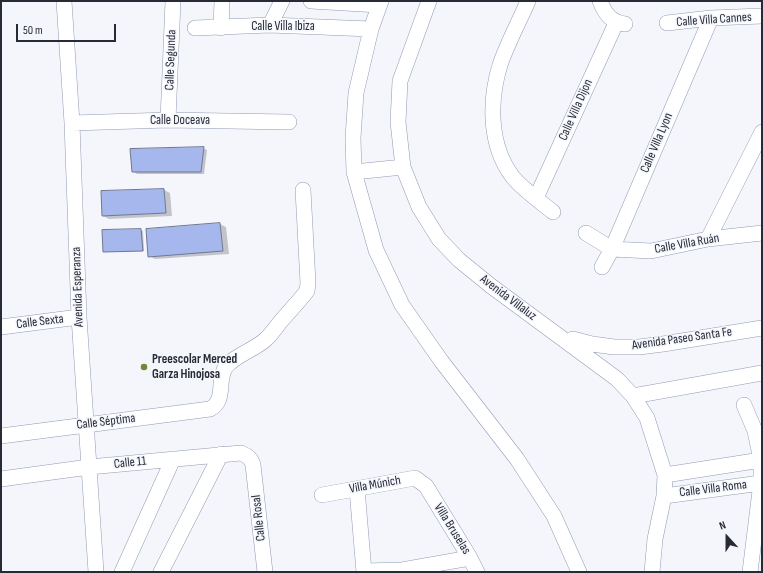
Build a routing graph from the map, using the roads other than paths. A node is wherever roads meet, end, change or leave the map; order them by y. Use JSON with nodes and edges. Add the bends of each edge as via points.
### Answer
{"nodes":[{"id":1,"x":64,"y":1,"type":"edge"},
{"id":2,"x":173,"y":1,"type":"edge"},
{"id":3,"x":222,"y":1,"type":"edge"},
{"id":4,"x":282,"y":1,"type":"edge"},
{"id":5,"x":311,"y":1,"type":"edge"},
{"id":6,"x":429,"y":1,"type":"edge"},
{"id":7,"x":528,"y":1,"type":"edge"},
{"id":8,"x":600,"y":1,"type":"edge"},
{"id":9,"x":380,"y":3,"type":"edge"},
{"id":10,"x":762,"y":16,"type":"edge"},
{"id":11,"x":711,"y":18,"type":"junction"},
{"id":12,"x":666,"y":23,"type":"dead end"},
{"id":13,"x":270,"y":25,"type":"junction"},
{"id":14,"x":195,"y":28,"type":"dead end"},
{"id":15,"x":221,"y":28,"type":"junction"},
{"id":16,"x":371,"y":29,"type":"junction"},
{"id":17,"x":168,"y":120,"type":"junction"},
{"id":18,"x":289,"y":122,"type":"dead end"},
{"id":19,"x":72,"y":123,"type":"junction"},
{"id":20,"x":762,"y":132,"type":"edge"},
{"id":21,"x":403,"y":167,"type":"junction"},
{"id":22,"x":354,"y":172,"type":"junction"},
{"id":23,"x":303,"y":190,"type":"dead end"},
{"id":24,"x":536,"y":198,"type":"junction"},
{"id":25,"x":553,"y":212,"type":"dead end"},
{"id":26,"x":586,"y":233,"type":"dead end"},
{"id":27,"x":762,"y":233,"type":"edge"},
{"id":28,"x":708,"y":239,"type":"junction"},
{"id":29,"x":612,"y":249,"type":"junction"},
{"id":30,"x":602,"y":267,"type":"dead end"},
{"id":31,"x":79,"y":317,"type":"junction"},
{"id":32,"x":1,"y":327,"type":"edge"},
{"id":33,"x":762,"y":328,"type":"edge"},
{"id":34,"x":574,"y":341,"type":"junction"},
{"id":35,"x":762,"y":373,"type":"edge"},
{"id":36,"x":633,"y":396,"type":"junction"},
{"id":37,"x":744,"y":405,"type":"dead end"},
{"id":38,"x":86,"y":424,"type":"junction"},
{"id":39,"x":758,"y":431,"type":"edge"},
{"id":40,"x":1,"y":436,"type":"edge"},
{"id":41,"x":221,"y":454,"type":"junction"},
{"id":42,"x":173,"y":459,"type":"junction"},
{"id":43,"x":761,"y":460,"type":"junction"},
{"id":44,"x":253,"y":465,"type":"joint"},
{"id":45,"x":89,"y":467,"type":"junction"},
{"id":46,"x":664,"y":475,"type":"junction"},
{"id":47,"x":1,"y":479,"type":"edge"},
{"id":48,"x":761,"y":483,"type":"edge"},
{"id":49,"x":426,"y":486,"type":"joint"},
{"id":50,"x":357,"y":489,"type":"junction"},
{"id":51,"x":322,"y":495,"type":"dead end"},
{"id":52,"x":664,"y":496,"type":"junction"},
{"id":53,"x":759,"y":518,"type":"edge"},
{"id":54,"x":470,"y":558,"type":"junction"},
{"id":55,"x":364,"y":571,"type":"edge"},
{"id":56,"x":96,"y":572,"type":"edge"},
{"id":57,"x":122,"y":572,"type":"edge"},
{"id":58,"x":161,"y":572,"type":"edge"},
{"id":59,"x":265,"y":572,"type":"edge"},
{"id":60,"x":477,"y":572,"type":"edge"},
{"id":61,"x":579,"y":572,"type":"edge"},
{"id":62,"x":652,"y":572,"type":"edge"},
{"id":63,"x":750,"y":572,"type":"edge"}],
"edges":[{"from":1,"to":19,"type":"street","name":"Avenida Esperanza"},
{"from":2,"to":17,"type":"street","name":"Calle Segunda"},
{"from":3,"to":15,"type":"street"},
{"from":4,"to":13,"type":"street"},
{"from":5,"to":9,"type":"street","name":"Calle Villa Ibiza"},
{"from":6,"to":21,"type":"street","name":"Avenida Villaluz","via":[[400,81],[398,122]]},
{"from":7,"to":24,"type":"street","via":[[500,65],[492,98],[494,131],[501,158],[513,177]]},
{"from":8,"to":24,"type":"street","name":"Calle Villa Dijon","via":[[602,9],[620,24]]},
{"from":9,"to":16,"type":"street"},
{"from":10,"to":11,"type":"street","name":"Calle Villa Cannes"},
{"from":11,"to":12,"type":"street","name":"Calle Villa Cannes"},
{"from":11,"to":29,"type":"street","name":"Calle Villa Lyon"},
{"from":13,"to":15,"type":"street","name":"Calle Villa Ibiza"},
{"from":13,"to":16,"type":"street","name":"Calle Villa Ibiza"},
{"from":14,"to":15,"type":"street","name":"Calle Villa Ibiza"},
{"from":16,"to":22,"type":"street","via":[[356,92]]},
{"from":17,"to":18,"type":"street","name":"Calle Doceava"},
{"from":17,"to":19,"type":"street","name":"Calle Doceava"},
{"from":19,"to":31,"type":"street","name":"Avenida Esperanza"},
{"from":20,"to":28,"type":"street"},
{"from":21,"to":22,"type":"street"},
{"from":21,"to":34,"type":"street","name":"Avenida Villaluz","via":[[419,207],[439,239],[459,260],[491,286]]},
{"from":22,"to":61,"type":"street","via":[[376,250],[402,305],[442,362],[517,459],[554,516]]},
{"from":23,"to":38,"type":"street","name":"Calle Séptima","via":[[308,283],[306,290],[266,339],[225,368],[218,404],[210,409]]},
{"from":24,"to":25,"type":"street"},
{"from":26,"to":29,"type":"street"},
{"from":27,"to":28,"type":"street","name":"Calle Villa Ruán"},
{"from":28,"to":29,"type":"street","name":"Calle Villa Ruán","via":[[651,251]]},
{"from":29,"to":30,"type":"street","name":"Calle Villa Lyon"},
{"from":31,"to":32,"type":"street","name":"Calle Sexta"},
{"from":31,"to":38,"type":"street","name":"Avenida Esperanza"},
{"from":33,"to":34,"type":"street","name":"Avenida Paseo Santa Fe","via":[[639,347],[614,347]]},
{"from":34,"to":36,"type":"street","name":"Avenida Villaluz"},
{"from":35,"to":36,"type":"street"},
{"from":36,"to":46,"type":"street","name":"Avenida Villaluz","via":[[647,418]]},
{"from":37,"to":39,"type":"street"},
{"from":38,"to":40,"type":"street","name":"Calle Séptima"},
{"from":38,"to":45,"type":"street","name":"Avenida Esperanza"},
{"from":39,"to":43,"type":"street"},
{"from":41,"to":42,"type":"street","name":"Calle 11"},
{"from":41,"to":44,"type":"street","name":"Calle 11","via":[[241,453],[252,460]]},
{"from":41,"to":58,"type":"street"},
{"from":42,"to":45,"type":"street","name":"Calle 11"},
{"from":42,"to":57,"type":"street"},
{"from":43,"to":46,"type":"street","name":"Calle Villa Roma"},
{"from":43,"to":48,"type":"street"},
{"from":44,"to":59,"type":"street","name":"Calle Rosal"},
{"from":45,"to":47,"type":"street","name":"Calle 11"},
{"from":45,"to":56,"type":"street","name":"Avenida Esperanza"},
{"from":46,"to":52,"type":"street","name":"Avenida Villaluz"},
{"from":48,"to":52,"type":"street","name":"Calle Villa Roma"},
{"from":48,"to":53,"type":"street"},
{"from":49,"to":50,"type":"street","name":"Villa Múnich","via":[[415,478]]},
{"from":49,"to":54,"type":"street","name":"Villa Bruselas"},
{"from":50,"to":51,"type":"street","name":"Villa Múnich"},
{"from":50,"to":55,"type":"street"},
{"from":52,"to":62,"type":"street","name":"Avenida Villaluz","via":[[655,539]]},
{"from":53,"to":63,"type":"street"},
{"from":54,"to":55,"type":"street","via":[[402,570]]},
{"from":54,"to":60,"type":"street","name":"Villa Bruselas"}]}
